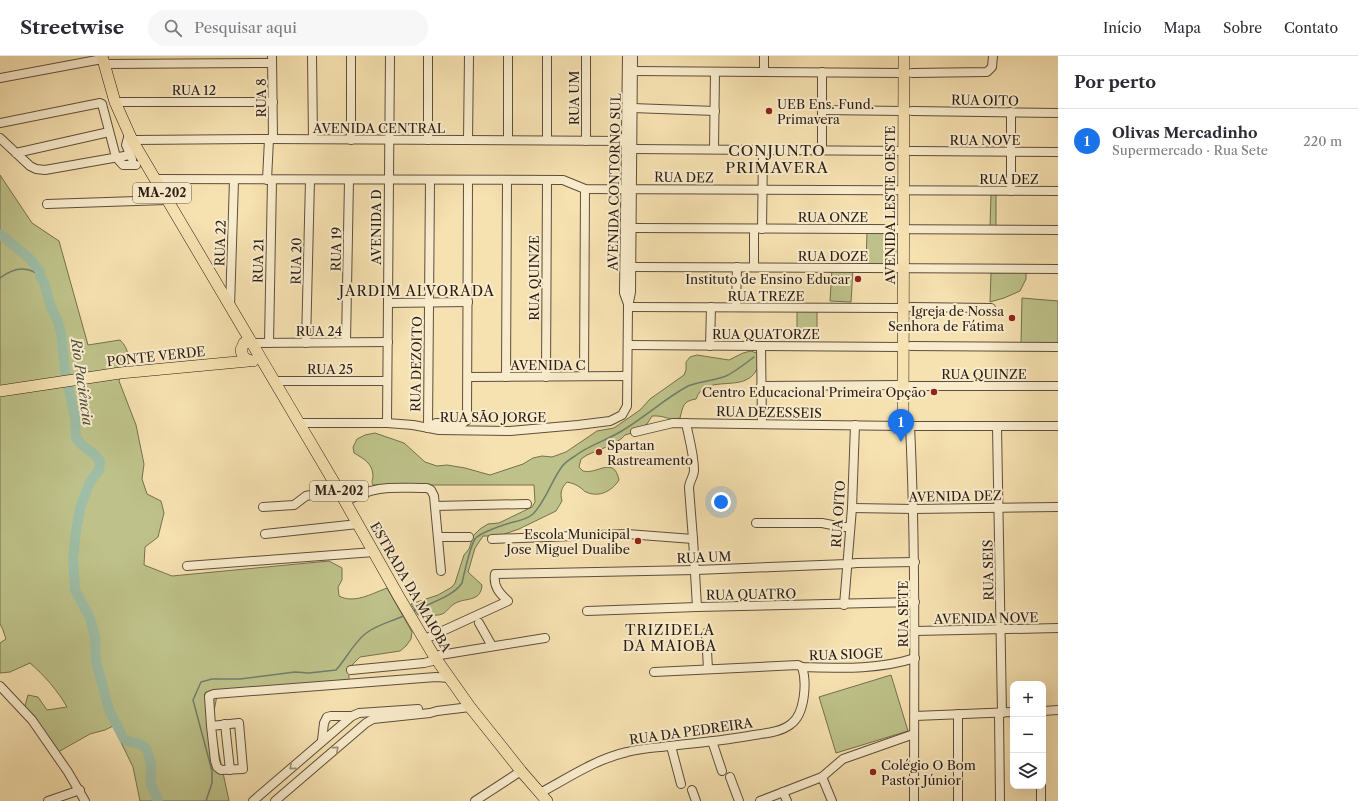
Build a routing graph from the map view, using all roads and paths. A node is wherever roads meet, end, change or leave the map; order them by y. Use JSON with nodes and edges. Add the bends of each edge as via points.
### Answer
{"nodes":[{"id":1,"x":312,"y":56,"type":"edge"},
{"id":2,"x":351,"y":56,"type":"edge"},
{"id":3,"x":390,"y":56,"type":"edge"},
{"id":4,"x":428,"y":56,"type":"edge"},
{"id":5,"x":469,"y":56,"type":"edge"},
{"id":6,"x":508,"y":56,"type":"edge"},
{"id":7,"x":547,"y":56,"type":"edge"},
{"id":8,"x":586,"y":56,"type":"edge"},
{"id":9,"x":627,"y":56,"type":"edge"},
{"id":10,"x":633,"y":56,"type":"edge"},
{"id":11,"x":764,"y":56,"type":"edge"},
{"id":12,"x":904,"y":56,"type":"edge"},
{"id":13,"x":912,"y":56,"type":"edge"},
{"id":14,"x":993,"y":56,"type":"edge"},
{"id":15,"x":102,"y":59,"type":"edge"},
{"id":16,"x":272,"y":60,"type":"edge"},
{"id":17,"x":633,"y":71,"type":"junction"},
{"id":18,"x":715,"y":72,"type":"junction"},
{"id":19,"x":764,"y":72,"type":"junction"},
{"id":20,"x":822,"y":72,"type":"junction"},
{"id":21,"x":908,"y":73,"type":"junction"},
{"id":22,"x":0,"y":78,"type":"edge"},
{"id":23,"x":115,"y":102,"type":"junction"},
{"id":24,"x":273,"y":102,"type":"junction"},
{"id":25,"x":632,"y":108,"type":"junction"},
{"id":26,"x":715,"y":110,"type":"junction"},
{"id":27,"x":822,"y":110,"type":"junction"},
{"id":28,"x":908,"y":111,"type":"junction"},
{"id":29,"x":1011,"y":112,"type":"junction"},
{"id":30,"x":1058,"y":113,"type":"edge"},
{"id":31,"x":0,"y":123,"type":"edge"},
{"id":32,"x":109,"y":132,"type":"junction"},
{"id":33,"x":130,"y":137,"type":"junction"},
{"id":34,"x":0,"y":138,"type":"edge"},
{"id":35,"x":271,"y":139,"type":"junction"},
{"id":36,"x":312,"y":139,"type":"junction"},
{"id":37,"x":351,"y":140,"type":"junction"},
{"id":38,"x":389,"y":140,"type":"junction"},
{"id":39,"x":428,"y":140,"type":"junction"},
{"id":40,"x":468,"y":140,"type":"junction"},
{"id":41,"x":508,"y":140,"type":"junction"},
{"id":42,"x":547,"y":140,"type":"junction"},
{"id":43,"x":586,"y":140,"type":"junction"},
{"id":44,"x":626,"y":141,"type":"junction"},
{"id":45,"x":632,"y":149,"type":"junction"},
{"id":46,"x":714,"y":149,"type":"junction"},
{"id":47,"x":763,"y":150,"type":"junction"},
{"id":48,"x":822,"y":150,"type":"junction"},
{"id":49,"x":908,"y":151,"type":"junction"},
{"id":50,"x":1011,"y":152,"type":"junction"},
{"id":51,"x":1058,"y":152,"type":"edge"},
{"id":52,"x":16,"y":153,"type":"junction"},
{"id":53,"x":130,"y":155,"type":"junction"},
{"id":54,"x":116,"y":157,"type":"junction"},
{"id":55,"x":141,"y":165,"type":"junction"},
{"id":56,"x":154,"y":179,"type":"junction"},
{"id":57,"x":234,"y":180,"type":"junction"},
{"id":58,"x":269,"y":180,"type":"junction"},
{"id":59,"x":310,"y":180,"type":"junction"},
{"id":60,"x":350,"y":180,"type":"junction"},
{"id":61,"x":389,"y":180,"type":"junction"},
{"id":62,"x":430,"y":180,"type":"junction"},
{"id":63,"x":468,"y":180,"type":"junction"},
{"id":64,"x":507,"y":180,"type":"junction"},
{"id":65,"x":547,"y":180,"type":"junction"},
{"id":66,"x":629,"y":188,"type":"junction"},
{"id":67,"x":585,"y":189,"type":"junction"},
{"id":68,"x":763,"y":190,"type":"junction"},
{"id":69,"x":1011,"y":190,"type":"junction"},
{"id":70,"x":908,"y":191,"type":"junction"},
{"id":71,"x":1058,"y":191,"type":"edge"},
{"id":72,"x":166,"y":200,"type":"junction"},
{"id":73,"x":47,"y":204,"type":"dead end"},
{"id":74,"x":632,"y":228,"type":"junction"},
{"id":75,"x":758,"y":229,"type":"junction"},
{"id":76,"x":907,"y":230,"type":"junction"},
{"id":77,"x":1058,"y":230,"type":"edge"},
{"id":78,"x":632,"y":267,"type":"junction"},
{"id":79,"x":737,"y":267,"type":"junction"},
{"id":80,"x":754,"y":267,"type":"junction"},
{"id":81,"x":907,"y":268,"type":"junction"},
{"id":82,"x":1058,"y":269,"type":"edge"},
{"id":83,"x":429,"y":302,"type":"junction"},
{"id":84,"x":468,"y":302,"type":"junction"},
{"id":85,"x":388,"y":303,"type":"junction"},
{"id":86,"x":628,"y":307,"type":"junction"},
{"id":87,"x":711,"y":307,"type":"junction"},
{"id":88,"x":736,"y":307,"type":"junction"},
{"id":89,"x":907,"y":307,"type":"junction"},
{"id":90,"x":230,"y":308,"type":"junction"},
{"id":91,"x":991,"y":308,"type":"dead end"},
{"id":92,"x":346,"y":342,"type":"junction"},
{"id":93,"x":388,"y":342,"type":"junction"},
{"id":94,"x":269,"y":343,"type":"junction"},
{"id":95,"x":306,"y":343,"type":"junction"},
{"id":96,"x":246,"y":344,"type":"junction"},
{"id":97,"x":628,"y":345,"type":"junction"},
{"id":98,"x":710,"y":346,"type":"junction"},
{"id":99,"x":761,"y":346,"type":"junction"},
{"id":100,"x":907,"y":346,"type":"junction"},
{"id":101,"x":1058,"y":347,"type":"edge"},
{"id":102,"x":253,"y":360,"type":"junction"},
{"id":103,"x":220,"y":364,"type":"junction"},
{"id":104,"x":546,"y":376,"type":"junction"},
{"id":105,"x":584,"y":376,"type":"junction"},
{"id":106,"x":627,"y":376,"type":"junction"},
{"id":107,"x":271,"y":377,"type":"junction"},
{"id":108,"x":468,"y":377,"type":"junction"},
{"id":109,"x":506,"y":377,"type":"junction"},
{"id":110,"x":387,"y":381,"type":"junction"},
{"id":111,"x":762,"y":386,"type":"junction"},
{"id":112,"x":907,"y":386,"type":"junction"},
{"id":113,"x":1058,"y":386,"type":"edge"},
{"id":114,"x":0,"y":392,"type":"edge"},
{"id":115,"x":298,"y":423,"type":"junction"},
{"id":116,"x":387,"y":423,"type":"junction"},
{"id":117,"x":686,"y":423,"type":"junction"},
{"id":118,"x":762,"y":424,"type":"junction"},
{"id":119,"x":854,"y":426,"type":"junction"},
{"id":120,"x":907,"y":426,"type":"junction"},
{"id":121,"x":997,"y":426,"type":"junction"},
{"id":122,"x":1058,"y":426,"type":"edge"},
{"id":123,"x":428,"y":428,"type":"junction"},
{"id":124,"x":635,"y":432,"type":"dead end"},
{"id":125,"x":338,"y":489,"type":"junction"},
{"id":126,"x":345,"y":502,"type":"junction"},
{"id":127,"x":527,"y":504,"type":"dead end"},
{"id":128,"x":435,"y":506,"type":"junction"},
{"id":129,"x":263,"y":507,"type":"dead end"},
{"id":130,"x":1058,"y":507,"type":"edge"},
{"id":131,"x":852,"y":508,"type":"junction"},
{"id":132,"x":999,"y":508,"type":"junction"},
{"id":133,"x":914,"y":509,"type":"junction"},
{"id":134,"x":756,"y":523,"type":"dead end"},
{"id":135,"x":358,"y":524,"type":"junction"},
{"id":136,"x":850,"y":527,"type":"junction"},
{"id":137,"x":265,"y":534,"type":"dead end"},
{"id":138,"x":438,"y":537,"type":"junction"},
{"id":139,"x":469,"y":537,"type":"dead end"},
{"id":140,"x":492,"y":539,"type":"dead end"},
{"id":141,"x":694,"y":539,"type":"junction"},
{"id":142,"x":374,"y":552,"type":"junction"},
{"id":143,"x":915,"y":562,"type":"junction"},
{"id":144,"x":847,"y":564,"type":"junction"},
{"id":145,"x":187,"y":566,"type":"dead end"},
{"id":146,"x":696,"y":570,"type":"junction"},
{"id":147,"x":441,"y":571,"type":"dead end"},
{"id":148,"x":915,"y":602,"type":"junction"},
{"id":149,"x":844,"y":604,"type":"junction"},
{"id":150,"x":697,"y":607,"type":"junction"},
{"id":151,"x":588,"y":611,"type":"dead end"},
{"id":152,"x":479,"y":623,"type":"dead end"},
{"id":153,"x":1058,"y":628,"type":"edge"},
{"id":154,"x":1000,"y":629,"type":"junction"},
{"id":155,"x":915,"y":631,"type":"junction"},
{"id":156,"x":706,"y":633,"type":"dead end"},
{"id":157,"x":545,"y":638,"type":"dead end"},
{"id":158,"x":425,"y":639,"type":"junction"},
{"id":159,"x":492,"y":646,"type":"junction"},
{"id":160,"x":436,"y":658,"type":"junction"},
{"id":161,"x":915,"y":658,"type":"junction"},
{"id":162,"x":802,"y":667,"type":"junction"},
{"id":163,"x":708,"y":669,"type":"junction"},
{"id":164,"x":351,"y":670,"type":"dead end"},
{"id":165,"x":654,"y":672,"type":"dead end"},
{"id":166,"x":450,"y":678,"type":"junction"},
{"id":167,"x":0,"y":686,"type":"edge"},
{"id":168,"x":10,"y":697,"type":"junction"},
{"id":169,"x":0,"y":698,"type":"edge"},
{"id":170,"x":470,"y":707,"type":"junction"},
{"id":171,"x":1058,"y":710,"type":"edge"},
{"id":172,"x":1046,"y":711,"type":"edge"},
{"id":173,"x":1010,"y":712,"type":"edge"},
{"id":174,"x":1000,"y":713,"type":"junction"},
{"id":175,"x":958,"y":714,"type":"junction"},
{"id":176,"x":352,"y":716,"type":"junction"},
{"id":177,"x":373,"y":716,"type":"junction"},
{"id":178,"x":915,"y":716,"type":"junction"},
{"id":179,"x":225,"y":724,"type":"junction"},
{"id":180,"x":211,"y":726,"type":"junction"},
{"id":181,"x":914,"y":734,"type":"junction"},
{"id":182,"x":322,"y":740,"type":"junction"},
{"id":183,"x":712,"y":742,"type":"junction"},
{"id":184,"x":671,"y":746,"type":"junction"},
{"id":185,"x":305,"y":756,"type":"junction"},
{"id":186,"x":315,"y":767,"type":"junction"},
{"id":187,"x":230,"y":770,"type":"junction"},
{"id":188,"x":521,"y":771,"type":"junction"},
{"id":189,"x":722,"y":771,"type":"dead end"},
{"id":190,"x":822,"y":776,"type":"junction"},
{"id":191,"x":730,"y":777,"type":"dead end"},
{"id":192,"x":681,"y":784,"type":"dead end"},
{"id":193,"x":1041,"y":789,"type":"edge"},
{"id":194,"x":80,"y":790,"type":"junction"},
{"id":195,"x":692,"y":790,"type":"dead end"},
{"id":196,"x":783,"y":792,"type":"junction"},
{"id":197,"x":543,"y":798,"type":"edge"},
{"id":198,"x":48,"y":801,"type":"edge"},
{"id":199,"x":85,"y":801,"type":"edge"},
{"id":200,"x":252,"y":801,"type":"edge"},
{"id":201,"x":275,"y":801,"type":"edge"},
{"id":202,"x":475,"y":801,"type":"edge"},
{"id":203,"x":696,"y":801,"type":"edge"},
{"id":204,"x":739,"y":801,"type":"edge"},
{"id":205,"x":760,"y":801,"type":"edge"},
{"id":206,"x":787,"y":801,"type":"edge"},
{"id":207,"x":832,"y":801,"type":"edge"},
{"id":208,"x":914,"y":801,"type":"edge"},
{"id":209,"x":958,"y":801,"type":"edge"},
{"id":210,"x":1000,"y":801,"type":"edge"},
{"id":211,"x":1041,"y":801,"type":"edge"}],
"edges":[{"from":1,"to":36,"type":"street"},
{"from":2,"to":37,"type":"street"},
{"from":3,"to":38,"type":"street","name":"AVENIDA D"},
{"from":4,"to":39,"type":"street"},
{"from":5,"to":40,"type":"street"},
{"from":6,"to":41,"type":"street"},
{"from":7,"to":42,"type":"street"},
{"from":8,"to":43,"type":"street","name":"RUA UM"},
{"from":9,"to":44,"type":"street","name":"AVENIDA CONTORNO SUL"},
{"from":10,"to":17,"type":"street","name":"AVENIDA CONTORNO SUL"},
{"from":11,"to":19,"type":"street"},
{"from":12,"to":21,"type":"main road","name":"AVENIDA LESTE OESTE"},
{"from":13,"to":21,"type":"main road","name":"AVENIDA LESTE OESTE"},
{"from":14,"to":21,"type":"street","via":[[992,67],[987,72]]},
{"from":15,"to":16,"type":"street"},
{"from":15,"to":22,"type":"street"},
{"from":15,"to":23,"type":"main road","number":"MA-202"},
{"from":16,"to":24,"type":"street","name":"RUA 8"},
{"from":17,"to":18,"type":"street"},
{"from":17,"to":25,"type":"street","name":"AVENIDA CONTORNO SUL"},
{"from":18,"to":19,"type":"street"},
{"from":18,"to":26,"type":"street"},
{"from":19,"to":20,"type":"street"},
{"from":20,"to":21,"type":"street"},
{"from":20,"to":27,"type":"street"},
{"from":21,"to":28,"type":"main road","name":"AVENIDA LESTE OESTE"},
{"from":23,"to":24,"type":"street","name":"RUA 12"},
{"from":23,"to":33,"type":"main road","number":"MA-202"},
{"from":24,"to":35,"type":"street","name":"RUA 8"},
{"from":25,"to":26,"type":"street"},
{"from":25,"to":45,"type":"street","name":"AVENIDA CONTORNO SUL"},
{"from":26,"to":46,"type":"street"},
{"from":27,"to":28,"type":"street","name":"RUA OITO"},
{"from":27,"to":48,"type":"street"},
{"from":28,"to":29,"type":"street","name":"RUA OITO"},
{"from":28,"to":49,"type":"main road","name":"AVENIDA LESTE OESTE"},
{"from":29,"to":30,"type":"street","name":"RUA OITO"},
{"from":29,"to":50,"type":"street"},
{"from":31,"to":32,"type":"street","via":[[100,103]]},
{"from":32,"to":52,"type":"street"},
{"from":32,"to":54,"type":"street"},
{"from":33,"to":35,"type":"street","name":"AVENIDA CENTRAL"},
{"from":33,"to":53,"type":"street","via":[[126,145]]},
{"from":33,"to":55,"type":"main road","number":"MA-202"},
{"from":34,"to":52,"type":"street"},
{"from":35,"to":36,"type":"street","name":"AVENIDA CENTRAL"},
{"from":35,"to":58,"type":"street","name":"RUA 8"},
{"from":36,"to":37,"type":"street","name":"AVENIDA CENTRAL"},
{"from":37,"to":38,"type":"street","name":"AVENIDA CENTRAL"},
{"from":38,"to":39,"type":"street","name":"AVENIDA CENTRAL"},
{"from":38,"to":61,"type":"street","name":"AVENIDA D"},
{"from":39,"to":40,"type":"street","name":"AVENIDA CENTRAL"},
{"from":40,"to":41,"type":"street","name":"AVENIDA CENTRAL"},
{"from":41,"to":42,"type":"street","name":"AVENIDA CENTRAL"},
{"from":42,"to":43,"type":"street","name":"AVENIDA CENTRAL"},
{"from":43,"to":44,"type":"street","name":"AVENIDA CENTRAL"},
{"from":44,"to":66,"type":"street","name":"AVENIDA CONTORNO SUL"},
{"from":45,"to":46,"type":"street","name":"RUA NOVE"},
{"from":45,"to":66,"type":"street","name":"AVENIDA CONTORNO SUL"},
{"from":46,"to":47,"type":"street","name":"RUA NOVE"},
{"from":47,"to":48,"type":"street","name":"RUA NOVE"},
{"from":47,"to":68,"type":"street"},
{"from":48,"to":49,"type":"street","name":"RUA NOVE"},
{"from":49,"to":50,"type":"street","name":"RUA NOVE"},
{"from":49,"to":70,"type":"main road","name":"AVENIDA LESTE OESTE"},
{"from":50,"to":51,"type":"street","name":"RUA NOVE"},
{"from":50,"to":69,"type":"street"},
{"from":52,"to":54,"type":"street","via":[[30,166],[45,170]]},
{"from":53,"to":54,"type":"street"},
{"from":53,"to":55,"type":"street","via":[[133,162]]},
{"from":54,"to":55,"type":"street","via":[[123,164]]},
{"from":55,"to":56,"type":"main road","number":"MA-202"},
{"from":56,"to":57,"type":"street"},
{"from":56,"to":72,"type":"main road","number":"MA-202"},
{"from":57,"to":58,"type":"street"},
{"from":57,"to":90,"type":"street","name":"RUA 22"},
{"from":58,"to":59,"type":"street"},
{"from":58,"to":94,"type":"street","name":"RUA 21"},
{"from":59,"to":60,"type":"street"},
{"from":59,"to":95,"type":"street","name":"RUA 20"},
{"from":60,"to":61,"type":"street"},
{"from":60,"to":92,"type":"street","name":"RUA 19"},
{"from":61,"to":62,"type":"street"},
{"from":61,"to":85,"type":"street","name":"AVENIDA D"},
{"from":62,"to":63,"type":"street"},
{"from":62,"to":83,"type":"street","name":"RUA DEZOITO"},
{"from":63,"to":64,"type":"street"},
{"from":63,"to":84,"type":"street"},
{"from":64,"to":65,"type":"street"},
{"from":64,"to":109,"type":"street"},
{"from":65,"to":67,"type":"street","via":[[568,181]]},
{"from":65,"to":104,"type":"street","name":"RUA QUINZE"},
{"from":66,"to":67,"type":"street"},
{"from":66,"to":68,"type":"street","name":"RUA DEZ"},
{"from":66,"to":74,"type":"street","name":"AVENIDA CONTORNO SUL"},
{"from":66,"to":86,"type":"street","name":"AVENIDA CONTORNO SUL","via":[[624,293]]},
{"from":67,"to":105,"type":"street"},
{"from":68,"to":70,"type":"street","name":"RUA DEZ"},
{"from":68,"to":75,"type":"street"},
{"from":69,"to":70,"type":"street","name":"RUA DEZ"},
{"from":69,"to":71,"type":"street","name":"RUA DEZ"},
{"from":70,"to":76,"type":"main road","name":"AVENIDA LESTE OESTE"},
{"from":72,"to":73,"type":"street"},
{"from":72,"to":90,"type":"main road","number":"MA-202"},
{"from":74,"to":75,"type":"street","name":"RUA ONZE"},
{"from":74,"to":78,"type":"street","name":"AVENIDA CONTORNO SUL"},
{"from":75,"to":76,"type":"street","name":"RUA ONZE"},
{"from":75,"to":80,"type":"street"},
{"from":76,"to":77,"type":"street","name":"RUA ONZE"},
{"from":76,"to":81,"type":"main road","name":"AVENIDA LESTE OESTE"},
{"from":78,"to":79,"type":"street","name":"RUA DOZE"},
{"from":78,"to":86,"type":"street","name":"AVENIDA CONTORNO SUL"},
{"from":79,"to":80,"type":"street","name":"RUA DOZE"},
{"from":79,"to":88,"type":"street"},
{"from":80,"to":81,"type":"street","name":"RUA DOZE"},
{"from":81,"to":82,"type":"street","name":"RUA DOZE"},
{"from":81,"to":89,"type":"main road","name":"AVENIDA LESTE OESTE"},
{"from":83,"to":84,"type":"street"},
{"from":83,"to":85,"type":"street"},
{"from":83,"to":123,"type":"street","name":"RUA DEZOITO"},
{"from":84,"to":108,"type":"street"},
{"from":85,"to":93,"type":"street","name":"AVENIDA D"},
{"from":86,"to":87,"type":"street","name":"RUA TREZE"},
{"from":86,"to":97,"type":"street","name":"AVENIDA CONTORNO SUL"},
{"from":87,"to":88,"type":"street","name":"RUA TREZE"},
{"from":87,"to":98,"type":"street"},
{"from":88,"to":89,"type":"street","name":"RUA TREZE"},
{"from":89,"to":91,"type":"street","name":"RUA TREZE"},
{"from":89,"to":100,"type":"main road","name":"AVENIDA LESTE OESTE"},
{"from":90,"to":96,"type":"main road","number":"MA-202","via":[[239,323]]},
{"from":92,"to":93,"type":"street","name":"RUA 24"},
{"from":92,"to":95,"type":"street","name":"RUA 24"},
{"from":93,"to":110,"type":"street","name":"AVENIDA D"},
{"from":94,"to":95,"type":"street","name":"RUA 24"},
{"from":94,"to":96,"type":"street","name":"RUA 24"},
{"from":96,"to":102,"type":"main road","number":"MA-202","via":[[243,355]]},
{"from":96,"to":103,"type":"main road","name":"PONTE VERDE","via":[[234,356]]},
{"from":97,"to":98,"type":"street","name":"RUA QUATORZE"},
{"from":97,"to":106,"type":"street","name":"AVENIDA CONTORNO SUL"},
{"from":98,"to":99,"type":"street","name":"RUA QUATORZE"},
{"from":99,"to":100,"type":"street","name":"RUA QUATORZE"},
{"from":99,"to":111,"type":"street"},
{"from":100,"to":101,"type":"street","name":"RUA QUATORZE"},
{"from":100,"to":112,"type":"main road","name":"AVENIDA LESTE OESTE"},
{"from":102,"to":103,"type":"main road","name":"PONTE VERDE"},
{"from":102,"to":107,"type":"main road","name":"ESTRADA DA MAIOBA","number":"MA-202"},
{"from":103,"to":114,"type":"main road","name":"PONTE VERDE","via":[[120,373]]},
{"from":104,"to":105,"type":"street","name":"AVENIDA C"},
{"from":104,"to":109,"type":"street","name":"AVENIDA C"},
{"from":105,"to":106,"type":"street","name":"AVENIDA C"},
{"from":106,"to":123,"type":"street","name":"RUA SÃO JORGE","via":[[627,406],[624,413],[610,421],[510,431]]},
{"from":107,"to":110,"type":"street","name":"RUA 25"},
{"from":107,"to":115,"type":"main road","name":"ESTRADA DA MAIOBA","number":"MA-202"},
{"from":108,"to":109,"type":"street","name":"AVENIDA C"},
{"from":108,"to":123,"type":"street","via":[[467,420],[462,424],[436,423]]},
{"from":110,"to":116,"type":"street","name":"AVENIDA D"},
{"from":111,"to":112,"type":"street","name":"RUA QUINZE"},
{"from":111,"to":118,"type":"street"},
{"from":112,"to":113,"type":"street","name":"RUA QUINZE"},
{"from":112,"to":120,"type":"main road","name":"AVENIDA LESTE OESTE"},
{"from":115,"to":116,"type":"street","name":"RUA SÃO JORGE"},
{"from":115,"to":125,"type":"main road","name":"ESTRADA DA MAIOBA","number":"MA-202"},
{"from":116,"to":123,"type":"street","name":"RUA SÃO JORGE"},
{"from":117,"to":118,"type":"street","name":"RUA DEZESSEIS"},
{"from":117,"to":124,"type":"street","name":"RUA DEZESSEIS","via":[[673,423]]},
{"from":117,"to":141,"type":"street","via":[[694,469],[689,488]]},
{"from":118,"to":119,"type":"street","name":"RUA DEZESSEIS"},
{"from":119,"to":120,"type":"street","name":"RUA DEZESSEIS"},
{"from":119,"to":131,"type":"street","name":"RUA OITO"},
{"from":120,"to":121,"type":"street","name":"RUA DEZESSEIS"},
{"from":120,"to":133,"type":"street","name":"RUA SETE"},
{"from":121,"to":122,"type":"street","name":"RUA DEZESSEIS"},
{"from":121,"to":132,"type":"street","name":"RUA SEIS"},
{"from":125,"to":126,"type":"main road","name":"ESTRADA DA MAIOBA","number":"MA-202"},
{"from":125,"to":129,"type":"street","via":[[306,496],[294,505]]},
{"from":126,"to":128,"type":"street","via":[[368,491],[383,488],[427,488],[432,492]]},
{"from":126,"to":135,"type":"main road","name":"ESTRADA DA MAIOBA","number":"MA-202"},
{"from":127,"to":128,"type":"street"},
{"from":128,"to":138,"type":"street"},
{"from":130,"to":132,"type":"street","name":"AVENIDA DEZ"},
{"from":131,"to":133,"type":"street","name":"AVENIDA DEZ"},
{"from":131,"to":136,"type":"street","name":"RUA OITO"},
{"from":132,"to":133,"type":"street","name":"AVENIDA DEZ"},
{"from":132,"to":154,"type":"street","name":"RUA SEIS"},
{"from":133,"to":143,"type":"street","name":"RUA SETE"},
{"from":134,"to":136,"type":"street","via":[[822,523]]},
{"from":135,"to":137,"type":"street"},
{"from":135,"to":142,"type":"main road","name":"ESTRADA DA MAIOBA","number":"MA-202"},
{"from":136,"to":144,"type":"street","name":"RUA OITO"},
{"from":138,"to":139,"type":"street"},
{"from":138,"to":147,"type":"street"},
{"from":140,"to":141,"type":"street","via":[[644,534]]},
{"from":141,"to":146,"type":"street"},
{"from":142,"to":145,"type":"street"},
{"from":142,"to":158,"type":"main road","name":"ESTRADA DA MAIOBA","number":"MA-202"},
{"from":143,"to":144,"type":"street","name":"RUA UM"},
{"from":143,"to":148,"type":"street","name":"RUA SETE"},
{"from":144,"to":146,"type":"street","name":"RUA UM"},
{"from":144,"to":149,"type":"street","name":"RUA OITO"},
{"from":146,"to":150,"type":"street"},
{"from":146,"to":158,"type":"street","name":"RUA UM","via":[[495,574],[497,589],[508,602]]},
{"from":148,"to":149,"type":"street","name":"RUA QUATRO"},
{"from":148,"to":155,"type":"street","name":"RUA SETE"},
{"from":149,"to":150,"type":"street","name":"RUA QUATRO"},
{"from":150,"to":151,"type":"street","name":"RUA QUATRO"},
{"from":152,"to":159,"type":"street"},
{"from":153,"to":154,"type":"street","name":"AVENIDA NOVE"},
{"from":154,"to":155,"type":"street","name":"AVENIDA NOVE"},
{"from":154,"to":174,"type":"street","name":"RUA SEIS"},
{"from":155,"to":161,"type":"street","name":"RUA SETE"},
{"from":156,"to":163,"type":"street"},
{"from":157,"to":159,"type":"street"},
{"from":158,"to":160,"type":"main road","name":"ESTRADA DA MAIOBA","number":"MA-202"},
{"from":159,"to":160,"type":"street"},
{"from":160,"to":164,"type":"street","via":[[424,663]]},
{"from":160,"to":166,"type":"main road","name":"ESTRADA DA MAIOBA","number":"MA-202"},
{"from":161,"to":162,"type":"street","name":"RUA SIOGE","via":[[876,666]]},
{"from":161,"to":178,"type":"street","name":"RUA SETE"},
{"from":162,"to":163,"type":"street","name":"RUA SIOGE"},
{"from":162,"to":183,"type":"street","name":"RUA DA PEDREIRA","via":[[804,697],[802,709],[793,723],[777,731]]},
{"from":163,"to":165,"type":"street","name":"RUA SIOGE"},
{"from":166,"to":170,"type":"main road","name":"ESTRADA DA MAIOBA","number":"MA-202"},
{"from":166,"to":180,"type":"street","via":[[214,694],[209,696]]},
{"from":167,"to":168,"type":"street"},
{"from":168,"to":169,"type":"street"},
{"from":168,"to":194,"type":"street","via":[[32,720]]},
{"from":170,"to":177,"type":"street"},
{"from":170,"to":188,"type":"main road","name":"ESTRADA DA MAIOBA","number":"MA-202"},
{"from":171,"to":172,"type":"street"},
{"from":173,"to":174,"type":"street"},
{"from":174,"to":175,"type":"street"},
{"from":174,"to":210,"type":"street"},
{"from":175,"to":178,"type":"street"},
{"from":175,"to":209,"type":"street"},
{"from":176,"to":177,"type":"street","via":[[359,713]]},
{"from":176,"to":182,"type":"street"},
{"from":176,"to":182,"type":"street","via":[[327,717]]},
{"from":186,"to":177,"type":"street","one_way":true},
{"from":178,"to":181,"type":"street","name":"RUA SETE"},
{"from":179,"to":180,"type":"street"},
{"from":179,"to":187,"type":"street"},
{"from":179,"to":187,"type":"street","via":[[239,723],[244,769]]},
{"from":180,"to":187,"type":"street","via":[[217,767],[221,770]]},
{"from":181,"to":190,"type":"street","via":[[843,759]]},
{"from":181,"to":208,"type":"street","name":"RUA SETE"},
{"from":182,"to":185,"type":"street"},
{"from":183,"to":184,"type":"street","name":"RUA DA PEDREIRA"},
{"from":183,"to":189,"type":"street"},
{"from":184,"to":192,"type":"street"},
{"from":184,"to":197,"type":"street","name":"RUA DA PEDREIRA","via":[[618,754],[595,763]]},
{"from":185,"to":186,"type":"street"},
{"from":185,"to":200,"type":"street","one_way":true},
{"from":186,"to":201,"type":"street"},
{"from":188,"to":197,"type":"main road","name":"ESTRADA DA MAIOBA","number":"MA-202"},
{"from":188,"to":202,"type":"street"},
{"from":190,"to":196,"type":"street"},
{"from":190,"to":207,"type":"street"},
{"from":191,"to":204,"type":"street"},
{"from":193,"to":211,"type":"street"},
{"from":194,"to":198,"type":"street"},
{"from":194,"to":199,"type":"street"},
{"from":195,"to":203,"type":"street"},
{"from":196,"to":205,"type":"street"},
{"from":196,"to":206,"type":"street"}]}
